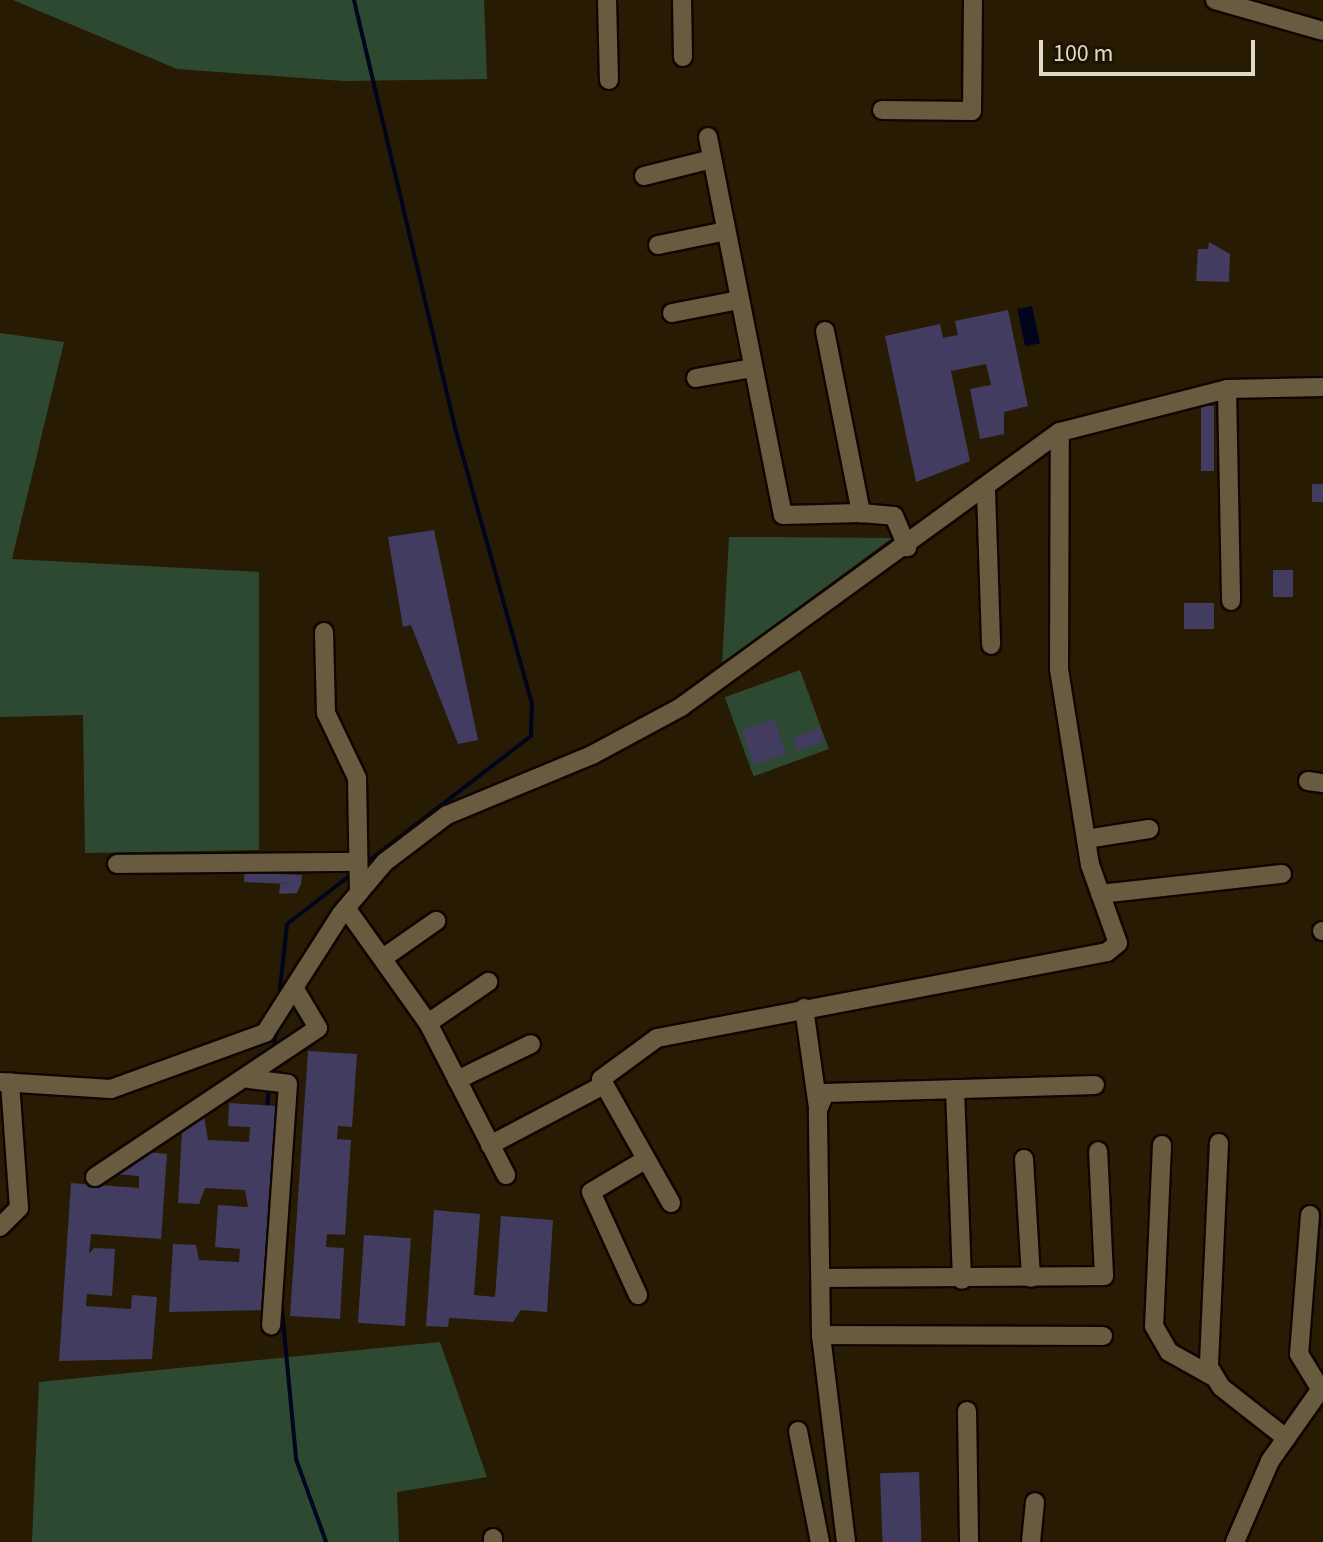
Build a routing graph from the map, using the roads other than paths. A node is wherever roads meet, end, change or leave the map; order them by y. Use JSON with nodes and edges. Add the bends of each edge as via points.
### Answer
{"nodes":[{"id":1,"x":607,"y":0,"type":"edge"},
{"id":2,"x":682,"y":0,"type":"edge"},
{"id":3,"x":973,"y":0,"type":"edge"},
{"id":4,"x":1215,"y":0,"type":"edge"},
{"id":5,"x":1323,"y":31,"type":"edge"},
{"id":6,"x":683,"y":57,"type":"dead end"},
{"id":7,"x":609,"y":80,"type":"dead end"},
{"id":8,"x":882,"y":110,"type":"dead end"},
{"id":9,"x":708,"y":137,"type":"dead end"},
{"id":10,"x":712,"y":159,"type":"junction"},
{"id":11,"x":644,"y":176,"type":"dead end"},
{"id":12,"x":726,"y":231,"type":"junction"},
{"id":13,"x":658,"y":245,"type":"dead end"},
{"id":14,"x":739,"y":300,"type":"junction"},
{"id":15,"x":672,"y":313,"type":"dead end"},
{"id":16,"x":825,"y":331,"type":"dead end"},
{"id":17,"x":752,"y":368,"type":"junction"},
{"id":18,"x":696,"y":378,"type":"dead end"},
{"id":19,"x":1323,"y":387,"type":"edge"},
{"id":20,"x":1227,"y":389,"type":"junction"},
{"id":21,"x":1060,"y":432,"type":"junction"},
{"id":22,"x":986,"y":491,"type":"junction"},
{"id":23,"x":861,"y":513,"type":"junction"},
{"id":24,"x":907,"y":547,"type":"junction"},
{"id":25,"x":1231,"y":601,"type":"dead end"},
{"id":26,"x":324,"y":632,"type":"dead end"},
{"id":27,"x":991,"y":645,"type":"dead end"},
{"id":28,"x":1149,"y":829,"type":"dead end"},
{"id":29,"x":1086,"y":839,"type":"junction"},
{"id":30,"x":355,"y":862,"type":"junction"},
{"id":31,"x":117,"y":864,"type":"dead end"},
{"id":32,"x":1282,"y":874,"type":"dead end"},
{"id":33,"x":359,"y":893,"type":"junction"},
{"id":34,"x":1100,"y":894,"type":"junction"},
{"id":35,"x":346,"y":908,"type":"junction"},
{"id":36,"x":436,"y":921,"type":"dead end"},
{"id":37,"x":383,"y":958,"type":"junction"},
{"id":38,"x":488,"y":982,"type":"dead end"},
{"id":39,"x":296,"y":991,"type":"junction"},
{"id":40,"x":804,"y":1008,"type":"junction"},
{"id":41,"x":428,"y":1023,"type":"junction"},
{"id":42,"x":531,"y":1044,"type":"dead end"},
{"id":43,"x":249,"y":1079,"type":"junction"},
{"id":44,"x":457,"y":1080,"type":"junction"},
{"id":45,"x":5,"y":1082,"type":"edge"},
{"id":46,"x":604,"y":1085,"type":"junction"},
{"id":47,"x":1095,"y":1085,"type":"dead end"},
{"id":48,"x":955,"y":1089,"type":"junction"},
{"id":49,"x":818,"y":1110,"type":"junction"},
{"id":50,"x":1219,"y":1143,"type":"dead end"},
{"id":51,"x":490,"y":1145,"type":"junction"},
{"id":52,"x":1162,"y":1145,"type":"dead end"},
{"id":53,"x":1098,"y":1151,"type":"dead end"},
{"id":54,"x":1024,"y":1159,"type":"dead end"},
{"id":55,"x":645,"y":1160,"type":"junction"},
{"id":56,"x":506,"y":1175,"type":"dead end"},
{"id":57,"x":95,"y":1177,"type":"dead end"},
{"id":58,"x":671,"y":1203,"type":"dead end"},
{"id":59,"x":1310,"y":1215,"type":"dead end"},
{"id":60,"x":0,"y":1227,"type":"edge"},
{"id":61,"x":825,"y":1278,"type":"junction"},
{"id":62,"x":1031,"y":1278,"type":"junction"},
{"id":63,"x":962,"y":1280,"type":"junction"},
{"id":64,"x":638,"y":1295,"type":"dead end"},
{"id":65,"x":271,"y":1325,"type":"dead end"},
{"id":66,"x":821,"y":1335,"type":"junction"},
{"id":67,"x":1103,"y":1336,"type":"dead end"},
{"id":68,"x":1212,"y":1376,"type":"junction"},
{"id":69,"x":1322,"y":1388,"type":"edge"},
{"id":70,"x":967,"y":1411,"type":"dead end"},
{"id":71,"x":798,"y":1431,"type":"dead end"},
{"id":72,"x":1286,"y":1438,"type":"junction"},
{"id":73,"x":1035,"y":1502,"type":"dead end"},
{"id":74,"x":820,"y":1542,"type":"edge"},
{"id":75,"x":846,"y":1542,"type":"edge"},
{"id":76,"x":969,"y":1542,"type":"edge"},
{"id":77,"x":1031,"y":1542,"type":"edge"},
{"id":78,"x":1235,"y":1542,"type":"edge"}],
"edges":[{"from":1,"to":7,"type":"street"},
{"from":2,"to":6,"type":"street"},
{"from":3,"to":8,"type":"street","via":[[972,111]]},
{"from":4,"to":5,"type":"street"},
{"from":9,"to":10,"type":"street"},
{"from":10,"to":11,"type":"street"},
{"from":10,"to":12,"type":"street"},
{"from":12,"to":13,"type":"street"},
{"from":12,"to":14,"type":"street"},
{"from":14,"to":15,"type":"street"},
{"from":14,"to":17,"type":"street"},
{"from":16,"to":23,"type":"street"},
{"from":17,"to":18,"type":"street"},
{"from":17,"to":23,"type":"street","via":[[783,515]]},
{"from":19,"to":20,"type":"street"},
{"from":20,"to":21,"type":"street"},
{"from":20,"to":25,"type":"street"},
{"from":21,"to":22,"type":"street"},
{"from":21,"to":29,"type":"street","via":[[1059,669]]},
{"from":22,"to":24,"type":"street"},
{"from":22,"to":27,"type":"street"},
{"from":23,"to":24,"type":"street","via":[[894,516]]},
{"from":24,"to":33,"type":"street","via":[[681,707],[592,755],[447,815]]},
{"from":26,"to":30,"type":"street","via":[[326,713],[353,766],[358,810]]},
{"from":28,"to":29,"type":"street"},
{"from":29,"to":34,"type":"street"},
{"from":30,"to":31,"type":"street"},
{"from":30,"to":33,"type":"street"},
{"from":32,"to":34,"type":"street"},
{"from":33,"to":35,"type":"street"},
{"from":34,"to":40,"type":"street","via":[[1118,943],[1107,952]]},
{"from":35,"to":37,"type":"street"},
{"from":35,"to":39,"type":"street"},
{"from":36,"to":37,"type":"street"},
{"from":37,"to":41,"type":"street"},
{"from":38,"to":41,"type":"street"},
{"from":39,"to":43,"type":"street","via":[[318,1028]]},
{"from":39,"to":45,"type":"street","via":[[271,1025],[181,1068],[111,1089]]},
{"from":40,"to":46,"type":"street","via":[[657,1038],[612,1067],[601,1079]]},
{"from":40,"to":49,"type":"street"},
{"from":41,"to":44,"type":"street"},
{"from":42,"to":44,"type":"street"},
{"from":43,"to":57,"type":"street"},
{"from":43,"to":65,"type":"street","via":[[288,1084]]},
{"from":44,"to":51,"type":"street"},
{"from":45,"to":60,"type":"street","via":[[19,1208]]},
{"from":46,"to":51,"type":"street"},
{"from":46,"to":55,"type":"street"},
{"from":47,"to":48,"type":"street"},
{"from":48,"to":49,"type":"street","via":[[825,1093]]},
{"from":48,"to":63,"type":"street"},
{"from":49,"to":61,"type":"street"},
{"from":50,"to":68,"type":"street"},
{"from":51,"to":56,"type":"street"},
{"from":52,"to":68,"type":"street","via":[[1154,1326],[1169,1352]]},
{"from":53,"to":62,"type":"street","via":[[1104,1276]]},
{"from":54,"to":62,"type":"street"},
{"from":55,"to":58,"type":"street"},
{"from":55,"to":64,"type":"street","via":[[591,1192]]},
{"from":59,"to":69,"type":"street","via":[[1299,1354]]},
{"from":61,"to":63,"type":"street"},
{"from":61,"to":66,"type":"street"},
{"from":62,"to":63,"type":"street"},
{"from":66,"to":67,"type":"street"},
{"from":66,"to":75,"type":"street"},
{"from":68,"to":72,"type":"street"},
{"from":69,"to":72,"type":"street"},
{"from":70,"to":76,"type":"street"},
{"from":71,"to":74,"type":"street"},
{"from":72,"to":78,"type":"street"},
{"from":73,"to":77,"type":"street"}]}
